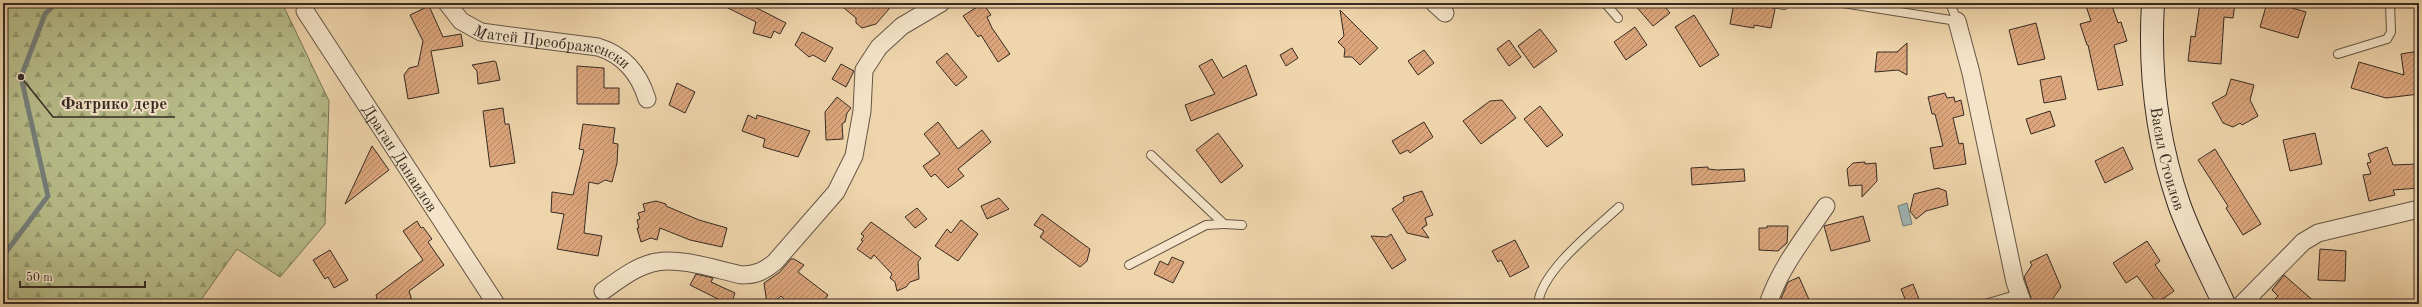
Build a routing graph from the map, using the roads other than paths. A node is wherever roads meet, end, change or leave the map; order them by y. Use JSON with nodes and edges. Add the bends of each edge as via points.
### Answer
{"nodes":[{"id":1,"x":447,"y":3,"type":"edge"},
{"id":2,"x":941,"y":3,"type":"edge"},
{"id":3,"x":1605,"y":3,"type":"edge"},
{"id":4,"x":1773,"y":3,"type":"edge"},
{"id":5,"x":1843,"y":3,"type":"edge"},
{"id":6,"x":1950,"y":3,"type":"edge"},
{"id":7,"x":2153,"y":3,"type":"edge"},
{"id":8,"x":2390,"y":3,"type":"edge"},
{"id":9,"x":1784,"y":5,"type":"dead end"},
{"id":10,"x":305,"y":11,"type":"dead end"},
{"id":11,"x":1618,"y":18,"type":"dead end"},
{"id":12,"x":1957,"y":21,"type":"junction"},
{"id":13,"x":2338,"y":54,"type":"dead end"},
{"id":14,"x":647,"y":98,"type":"dead end"},
{"id":15,"x":1150,"y":155,"type":"dead end"},
{"id":16,"x":1826,"y":206,"type":"dead end"},
{"id":17,"x":1619,"y":207,"type":"dead end"},
{"id":18,"x":2419,"y":209,"type":"edge"},
{"id":19,"x":1224,"y":224,"type":"junction"},
{"id":20,"x":1242,"y":225,"type":"dead end"},
{"id":21,"x":1129,"y":264,"type":"dead end"},
{"id":22,"x":603,"y":291,"type":"dead end"},
{"id":23,"x":2021,"y":299,"type":"edge"},
{"id":24,"x":496,"y":304,"type":"edge"},
{"id":25,"x":1538,"y":304,"type":"edge"},
{"id":26,"x":1768,"y":304,"type":"edge"},
{"id":27,"x":1985,"y":304,"type":"edge"},
{"id":28,"x":2224,"y":304,"type":"edge"},
{"id":29,"x":2242,"y":304,"type":"edge"}],
"edges":[{"from":1,"to":14,"type":"street","name":"Матей Преображенски","via":[[461,21],[481,32],[612,51],[627,63],[642,82]]},
{"from":2,"to":22,"type":"street","via":[[902,26],[879,47],[864,70],[862,111],[854,156],[836,192],[775,262],[764,271],[753,275],[675,262],[657,262],[638,268]]},
{"from":3,"to":11,"type":"lane"},
{"from":4,"to":9,"type":"lane"},
{"from":5,"to":12,"type":"lane"},
{"from":6,"to":12,"type":"lane"},
{"from":7,"to":28,"type":"street","name":"Васил Стоилов","via":[[2152,58],[2164,149],[2179,204]]},
{"from":8,"to":13,"type":"lane","via":[[2391,32],[2387,39]]},
{"from":10,"to":24,"type":"street","name":"Драган Данаилов"},
{"from":12,"to":23,"type":"street"},
{"from":15,"to":19,"type":"lane"},
{"from":16,"to":26,"type":"street","via":[[1774,285]]},
{"from":17,"to":25,"type":"lane","via":[[1559,263]]},
{"from":18,"to":29,"type":"street","via":[[2318,233],[2303,242]]},
{"from":19,"to":20,"type":"lane"},
{"from":19,"to":21,"type":"lane","via":[[1206,225]]},
{"from":23,"to":27,"type":"lane"}]}
